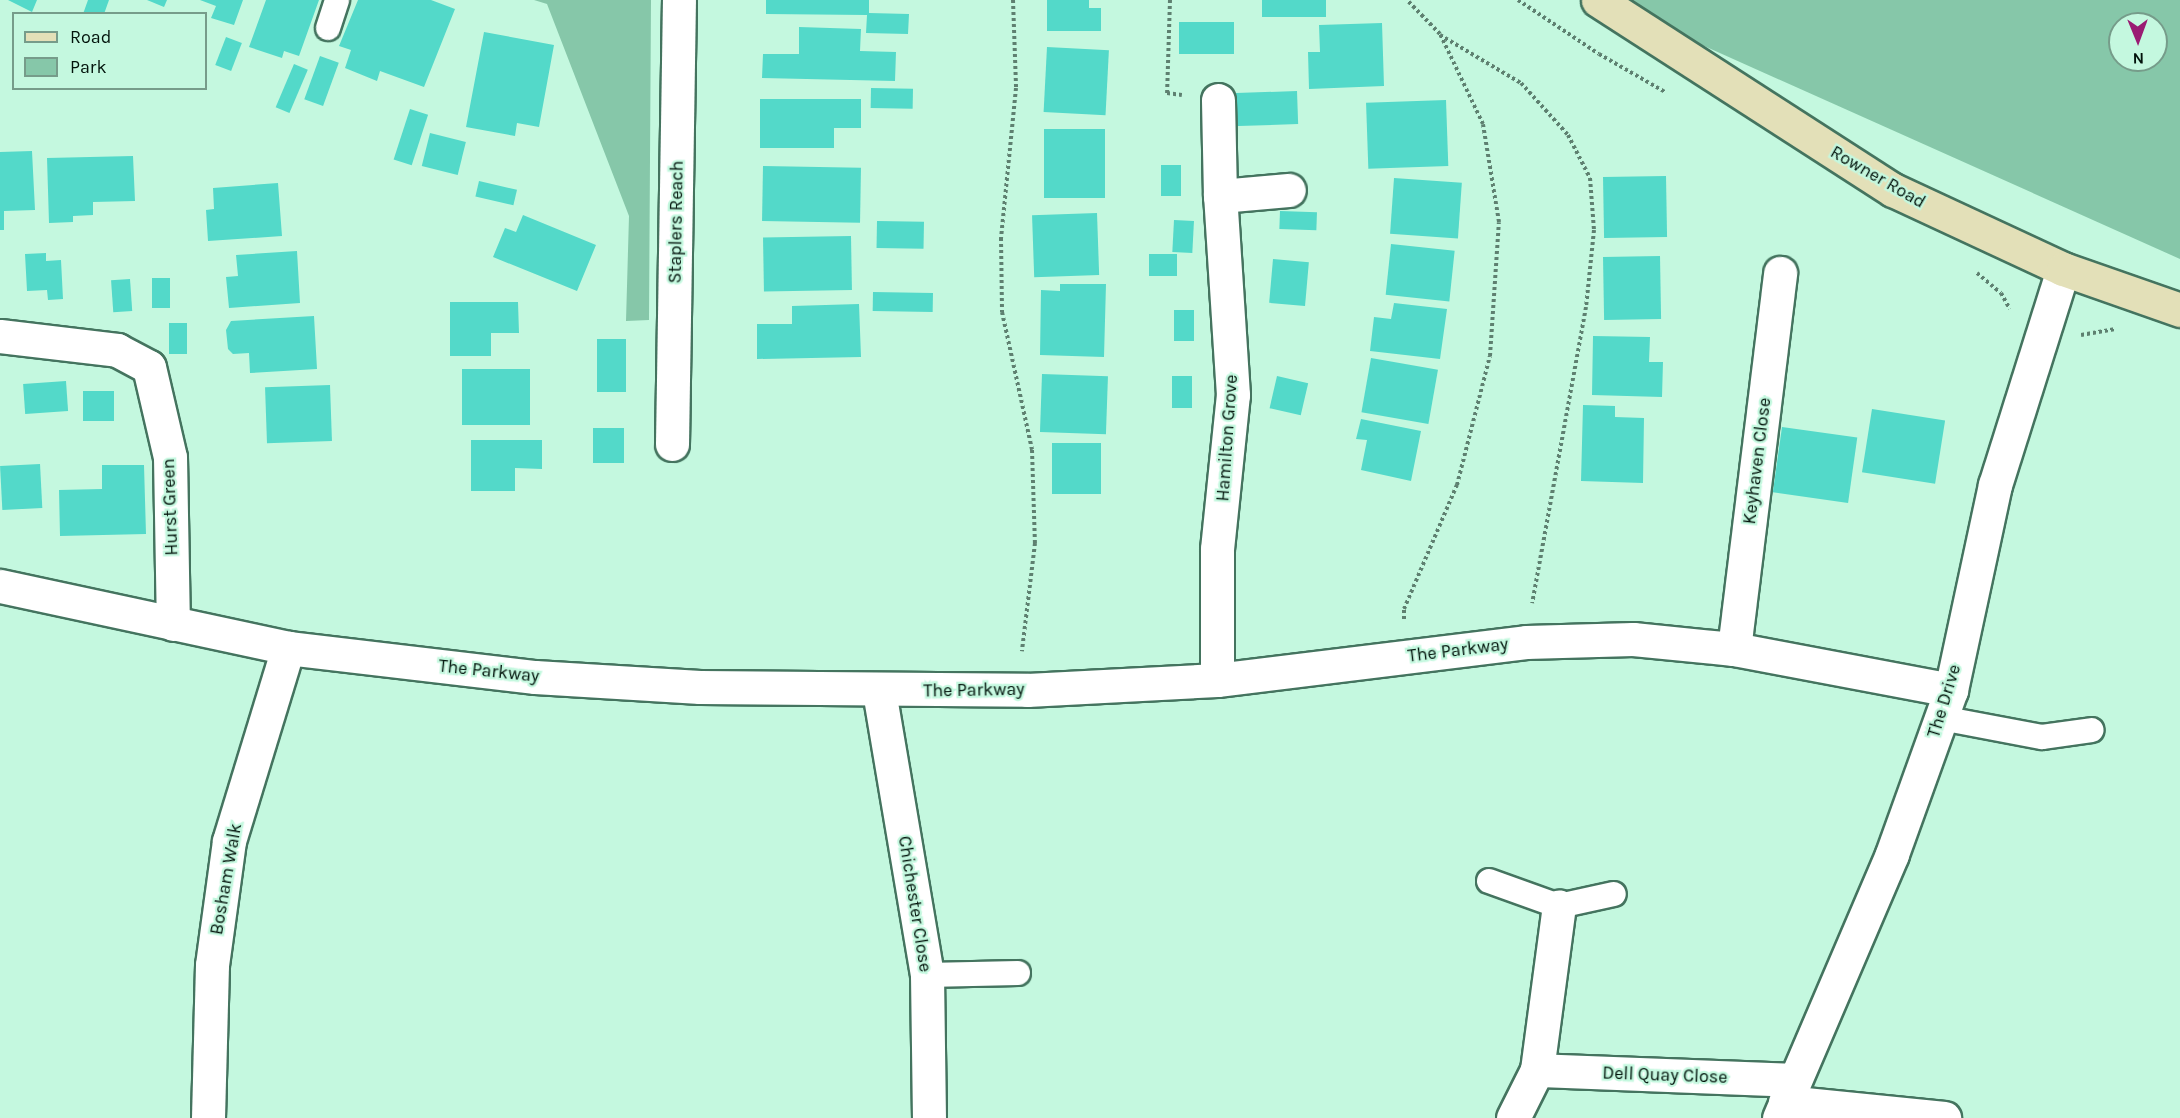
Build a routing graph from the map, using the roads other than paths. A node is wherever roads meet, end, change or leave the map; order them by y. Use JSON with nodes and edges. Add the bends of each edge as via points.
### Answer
{"nodes":[{"id":1,"x":337,"y":0,"type":"edge"},
{"id":2,"x":679,"y":0,"type":"edge"},
{"id":3,"x":1598,"y":0,"type":"edge"},
{"id":4,"x":328,"y":28,"type":"dead end"},
{"id":5,"x":1218,"y":100,"type":"road end"},
{"id":6,"x":1289,"y":190,"type":"dead end"},
{"id":7,"x":1220,"y":196,"type":"junction"},
{"id":8,"x":2063,"y":269,"type":"junction"},
{"id":9,"x":1780,"y":273,"type":"dead end"},
{"id":10,"x":2180,"y":310,"type":"edge"},
{"id":11,"x":0,"y":336,"type":"edge"},
{"id":12,"x":672,"y":444,"type":"dead end"},
{"id":13,"x":0,"y":586,"type":"edge"},
{"id":14,"x":173,"y":624,"type":"junction"},
{"id":15,"x":288,"y":648,"type":"junction"},
{"id":16,"x":1734,"y":649,"type":"junction"},
{"id":17,"x":1217,"y":680,"type":"junction"},
{"id":18,"x":879,"y":691,"type":"junction"},
{"id":19,"x":1946,"y":704,"type":"junction"},
{"id":20,"x":2092,"y":730,"type":"dead end"},
{"id":21,"x":1489,"y":881,"type":"dead end"},
{"id":22,"x":1614,"y":894,"type":"dead end"},
{"id":23,"x":1559,"y":906,"type":"junction"},
{"id":24,"x":1018,"y":973,"type":"dead end"},
{"id":25,"x":927,"y":975,"type":"junction"},
{"id":26,"x":1537,"y":1070,"type":"junction"},
{"id":27,"x":1786,"y":1100,"type":"edge"},
{"id":28,"x":208,"y":1118,"type":"edge"},
{"id":29,"x":928,"y":1118,"type":"edge"},
{"id":30,"x":1513,"y":1118,"type":"edge"},
{"id":31,"x":1944,"y":1118,"type":"edge"}],
"edges":[{"from":1,"to":4,"type":"lane"},
{"from":2,"to":12,"type":"street","name":"Staplers Reach"},
{"from":3,"to":8,"type":"main road","name":"Rowner Road","via":[[1893,190]]},
{"from":5,"to":7,"type":"street","name":"Hamilton Grove"},
{"from":6,"to":7,"type":"street"},
{"from":7,"to":17,"type":"street","name":"Hamilton Grove","via":[[1233,395],[1217,549]]},
{"from":8,"to":10,"type":"main road","name":"Rowner Road"},
{"from":8,"to":19,"type":"street","name":"The Drive","via":[[1995,485]]},
{"from":9,"to":16,"type":"street","name":"Keyhaven Close"},
{"from":11,"to":14,"type":"street","name":"Hurst Green","via":[[117,350],[149,367],[170,457]]},
{"from":13,"to":14,"type":"street","name":"The Parkway"},
{"from":14,"to":15,"type":"street","name":"The Parkway"},
{"from":15,"to":18,"type":"street","name":"The Parkway","via":[[535,677]]},
{"from":15,"to":28,"type":"street","name":"Bosham Walk","via":[[229,841],[212,965]]},
{"from":16,"to":17,"type":"street","name":"The Parkway","via":[[1633,639],[1526,642]]},
{"from":16,"to":19,"type":"street","name":"The Parkway"},
{"from":17,"to":18,"type":"street","name":"The Parkway","via":[[1027,690]]},
{"from":18,"to":25,"type":"street","name":"Chichester Close"},
{"from":19,"to":20,"type":"lane","via":[[2042,737]]},
{"from":19,"to":27,"type":"street","name":"The Drive","via":[[1892,854]]},
{"from":21,"to":23,"type":"lane"},
{"from":22,"to":23,"type":"lane"},
{"from":23,"to":26,"type":"street"},
{"from":24,"to":25,"type":"lane"},
{"from":25,"to":29,"type":"street","name":"Chichester Close"},
{"from":26,"to":27,"type":"street","name":"Dell Quay Close"},
{"from":26,"to":30,"type":"street"},
{"from":27,"to":31,"type":"street","name":"Dell Quay Close"}]}
